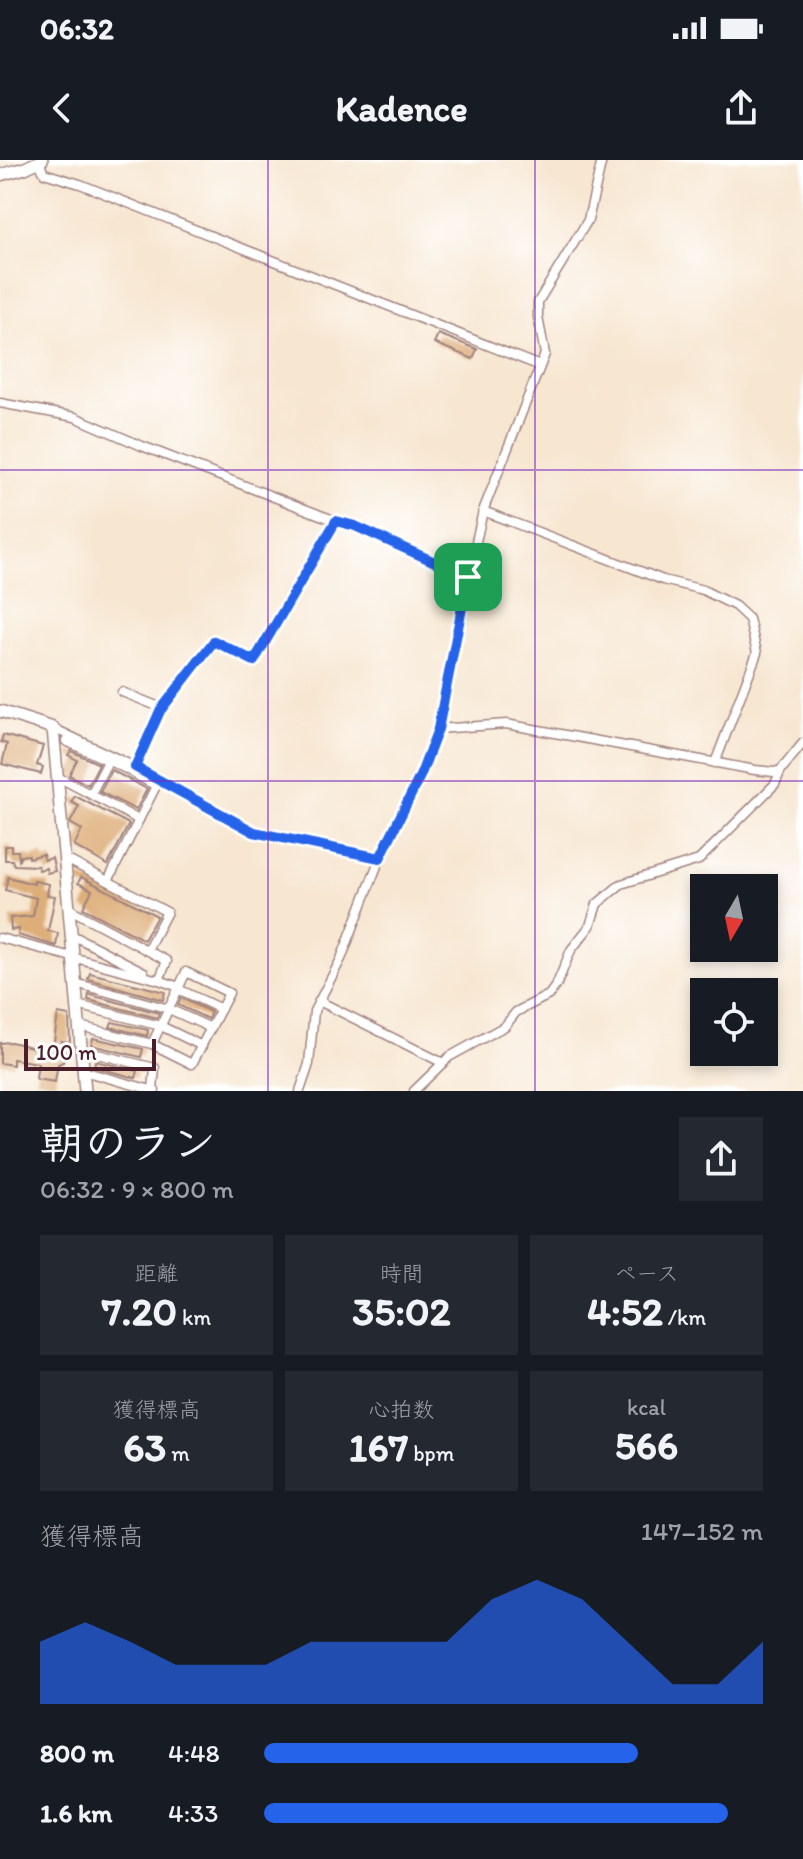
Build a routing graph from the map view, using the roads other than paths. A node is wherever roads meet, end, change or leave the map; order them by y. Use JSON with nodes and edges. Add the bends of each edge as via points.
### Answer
{"nodes":[{"id":1,"x":602,"y":160,"type":"edge"},
{"id":2,"x":40,"y":161,"type":"edge"},
{"id":3,"x":0,"y":175,"type":"edge"},
{"id":4,"x":540,"y":366,"type":"junction"},
{"id":5,"x":0,"y":403,"type":"edge"},
{"id":6,"x":483,"y":511,"type":"junction"},
{"id":7,"x":336,"y":521,"type":"junction"},
{"id":8,"x":468,"y":577,"type":"junction"},
{"id":9,"x":122,"y":692,"type":"dead end"},
{"id":10,"x":162,"y":708,"type":"junction"},
{"id":11,"x":0,"y":711,"type":"edge"},
{"id":12,"x":53,"y":728,"type":"junction"},
{"id":13,"x":438,"y":729,"type":"junction"},
{"id":14,"x":66,"y":741,"type":"dead end"},
{"id":15,"x":803,"y":743,"type":"edge"},
{"id":16,"x":108,"y":761,"type":"junction"},
{"id":17,"x":715,"y":763,"type":"junction"},
{"id":18,"x":135,"y":767,"type":"junction"},
{"id":19,"x":781,"y":770,"type":"junction"},
{"id":20,"x":56,"y":776,"type":"junction"},
{"id":21,"x":91,"y":794,"type":"junction"},
{"id":22,"x":139,"y":820,"type":"junction"},
{"id":23,"x":64,"y":858,"type":"junction"},
{"id":24,"x":380,"y":858,"type":"junction"},
{"id":25,"x":108,"y":881,"type":"junction"},
{"id":26,"x":68,"y":908,"type":"junction"},
{"id":27,"x":70,"y":934,"type":"junction"},
{"id":28,"x":0,"y":938,"type":"edge"},
{"id":29,"x":147,"y":950,"type":"junction"},
{"id":30,"x":73,"y":958,"type":"junction"},
{"id":31,"x":159,"y":980,"type":"junction"},
{"id":32,"x":75,"y":983,"type":"junction"},
{"id":33,"x":178,"y":988,"type":"junction"},
{"id":34,"x":319,"y":1001,"type":"junction"},
{"id":35,"x":77,"y":1005,"type":"junction"},
{"id":36,"x":169,"y":1009,"type":"junction"},
{"id":37,"x":221,"y":1009,"type":"junction"},
{"id":38,"x":79,"y":1026,"type":"junction"},
{"id":39,"x":161,"y":1026,"type":"junction"},
{"id":40,"x":211,"y":1028,"type":"junction"},
{"id":41,"x":154,"y":1045,"type":"junction"},
{"id":42,"x":202,"y":1046,"type":"junction"},
{"id":43,"x":81,"y":1050,"type":"junction"},
{"id":44,"x":443,"y":1063,"type":"junction"},
{"id":45,"x":155,"y":1068,"type":"junction"},
{"id":46,"x":83,"y":1071,"type":"junction"},
{"id":47,"x":85,"y":1091,"type":"edge"},
{"id":48,"x":154,"y":1091,"type":"edge"},
{"id":49,"x":300,"y":1091,"type":"edge"},
{"id":50,"x":414,"y":1091,"type":"edge"}],
"edges":[{"from":1,"to":4,"type":"street","via":[[588,220],[538,302],[545,346]]},
{"from":2,"to":3,"type":"street"},
{"from":2,"to":4,"type":"street","via":[[44,173]]},
{"from":4,"to":6,"type":"street"},
{"from":5,"to":7,"type":"street","via":[[75,417]]},
{"from":6,"to":8,"type":"street"},
{"from":6,"to":17,"type":"street","via":[[663,580],[703,590],[749,619],[757,653]]},
{"from":7,"to":8,"type":"street"},
{"from":7,"to":10,"type":"street","via":[[254,661],[214,641]]},
{"from":8,"to":13,"type":"street"},
{"from":9,"to":10,"type":"street"},
{"from":10,"to":18,"type":"street"},
{"from":11,"to":12,"type":"street"},
{"from":12,"to":18,"type":"street"},
{"from":12,"to":20,"type":"street"},
{"from":13,"to":17,"type":"street","via":[[506,724]]},
{"from":13,"to":24,"type":"street"},
{"from":14,"to":16,"type":"street"},
{"from":15,"to":19,"type":"street"},
{"from":16,"to":21,"type":"street"},
{"from":16,"to":22,"type":"street","via":[[156,786]]},
{"from":17,"to":19,"type":"street"},
{"from":18,"to":24,"type":"street","via":[[254,832]]},
{"from":19,"to":44,"type":"street","via":[[767,794],[699,860],[621,884],[597,904],[590,926],[571,950],[549,995]]},
{"from":20,"to":21,"type":"street"},
{"from":20,"to":23,"type":"street"},
{"from":21,"to":22,"type":"street"},
{"from":22,"to":25,"type":"street"},
{"from":23,"to":25,"type":"street"},
{"from":23,"to":26,"type":"street"},
{"from":24,"to":34,"type":"street"},
{"from":25,"to":29,"type":"street","via":[[167,912]]},
{"from":26,"to":27,"type":"street"},
{"from":26,"to":29,"type":"street"},
{"from":27,"to":30,"type":"street"},
{"from":27,"to":31,"type":"street"},
{"from":28,"to":30,"type":"street"},
{"from":29,"to":31,"type":"street","via":[[167,961]]},
{"from":30,"to":31,"type":"street"},
{"from":30,"to":32,"type":"street"},
{"from":31,"to":33,"type":"street"},
{"from":32,"to":35,"type":"street"},
{"from":32,"to":36,"type":"street"},
{"from":33,"to":36,"type":"street"},
{"from":33,"to":37,"type":"street"},
{"from":33,"to":37,"type":"street","via":[[186,972],[229,993]]},
{"from":34,"to":44,"type":"street"},
{"from":34,"to":49,"type":"street"},
{"from":35,"to":38,"type":"street"},
{"from":35,"to":39,"type":"street"},
{"from":36,"to":39,"type":"street"},
{"from":36,"to":40,"type":"street"},
{"from":37,"to":40,"type":"street"},
{"from":38,"to":41,"type":"street"},
{"from":38,"to":43,"type":"street"},
{"from":39,"to":41,"type":"street"},
{"from":39,"to":42,"type":"street"},
{"from":40,"to":42,"type":"street"},
{"from":41,"to":42,"type":"street","via":[[192,1064]]},
{"from":41,"to":45,"type":"street"},
{"from":43,"to":45,"type":"street"},
{"from":43,"to":46,"type":"street"},
{"from":44,"to":50,"type":"street"},
{"from":45,"to":48,"type":"street"},
{"from":46,"to":47,"type":"street"},
{"from":46,"to":48,"type":"street"}]}
